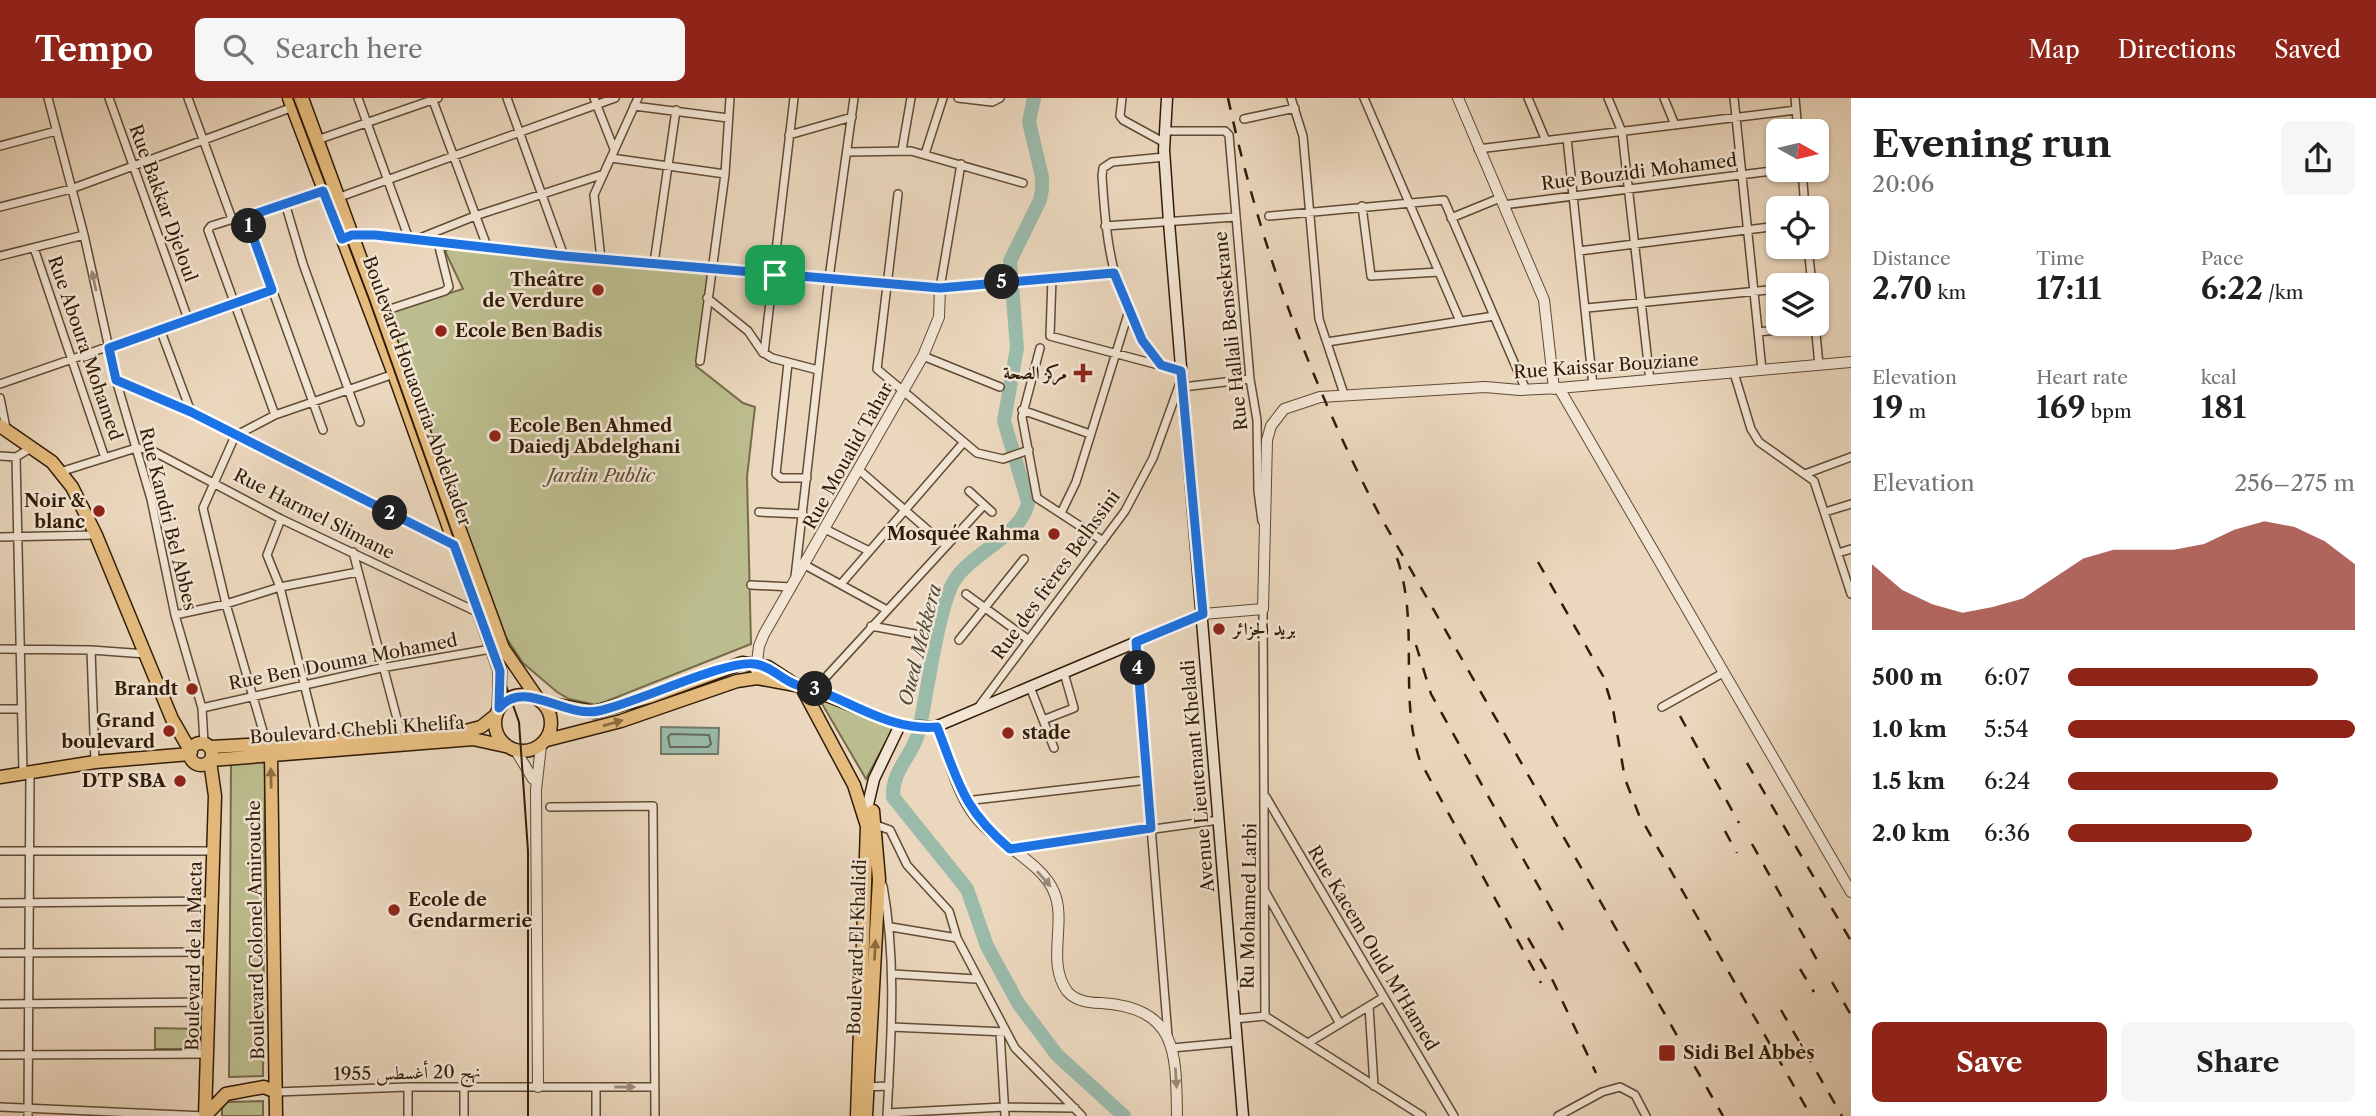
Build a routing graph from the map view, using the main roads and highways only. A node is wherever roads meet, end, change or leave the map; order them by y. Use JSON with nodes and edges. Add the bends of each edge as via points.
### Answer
{"nodes":[{"id":1,"x":1167,"y":98,"type":"edge"},
{"id":2,"x":295,"y":101,"type":"edge"},
{"id":3,"x":347,"y":237,"type":"junction"},
{"id":4,"x":3,"y":428,"type":"edge"},
{"id":5,"x":1203,"y":614,"type":"junction"},
{"id":6,"x":496,"y":652,"type":"junction"},
{"id":7,"x":798,"y":685,"type":"junction"},
{"id":8,"x":703,"y":686,"type":"junction"},
{"id":9,"x":660,"y":699,"type":"junction"},
{"id":10,"x":540,"y":701,"type":"junction"},
{"id":11,"x":498,"y":712,"type":"junction"},
{"id":12,"x":903,"y":726,"type":"junction"},
{"id":13,"x":544,"y":743,"type":"junction"},
{"id":14,"x":511,"y":748,"type":"junction"},
{"id":15,"x":269,"y":750,"type":"junction"},
{"id":16,"x":200,"y":754,"type":"junction"},
{"id":17,"x":877,"y":772,"type":"junction"},
{"id":18,"x":0,"y":777,"type":"edge"},
{"id":19,"x":871,"y":814,"type":"junction"},
{"id":20,"x":209,"y":1073,"type":"junction"},
{"id":21,"x":863,"y":1088,"type":"junction"},
{"id":22,"x":276,"y":1092,"type":"junction"},
{"id":23,"x":226,"y":1094,"type":"junction"},
{"id":24,"x":205,"y":1116,"type":"edge"},
{"id":25,"x":276,"y":1116,"type":"edge"},
{"id":26,"x":857,"y":1116,"type":"edge"},
{"id":27,"x":866,"y":1116,"type":"edge"},
{"id":28,"x":1243,"y":1116,"type":"edge"}],
"edges":[{"from":1,"to":5,"type":"main road","name":"Avenue Lieutenant Kheladi","via":[[1169,222]]},
{"from":2,"to":3,"type":"main road","name":"Boulevard Houaouria Abdelkader","via":[[323,191]]},
{"from":2,"to":3,"type":"main road","name":"Boulevard Houaouria Abdelkader","via":[[317,140]]},
{"from":3,"to":6,"type":"main road","name":"Boulevard Houaouria Abdelkader","via":[[477,612]]},
{"from":3,"to":6,"type":"main road","name":"Boulevard Houaouria Abdelkader","via":[[381,312]]},
{"from":4,"to":16,"type":"main road","via":[[32,448],[72,487],[173,719]]},
{"from":5,"to":12,"type":"main road","via":[[936,727]]},
{"from":5,"to":28,"type":"main road","name":"Avenue Lieutenant Kheladi"},
{"from":6,"to":10,"type":"main road"},
{"from":6,"to":11,"type":"main road","via":[[501,678]]},
{"from":7,"to":8,"type":"main road","via":[[757,678]]},
{"from":7,"to":8,"type":"main road","via":[[768,667],[742,663]]},
{"from":7,"to":12,"type":"main road"},
{"from":7,"to":19,"type":"main road"},
{"from":8,"to":9,"type":"main road"},
{"from":9,"to":10,"type":"main road","via":[[594,712]]},
{"from":13,"to":9,"type":"main road","one_way":true,"via":[[621,721]]},
{"from":10,"to":11,"type":"main road","via":[[514,696]]},
{"from":10,"to":13,"type":"main road","via":[[551,716]]},
{"from":11,"to":14,"type":"main road","via":[[497,735]]},
{"from":11,"to":15,"type":"main road","via":[[468,731],[318,740]]},
{"from":12,"to":17,"type":"main road"},
{"from":13,"to":14,"type":"main road","via":[[527,752]]},
{"from":14,"to":15,"type":"main road","name":"Boulevard Chebli Khelifa","via":[[473,739]]},
{"from":15,"to":16,"type":"main road"},
{"from":22,"to":15,"type":"main road","name":"Boulevard Colonel Amirouche","one_way":true},
{"from":16,"to":18,"type":"main road","via":[[95,762]]},
{"from":16,"to":20,"type":"main road","name":"Boulevard de la Macta","via":[[215,796]]},
{"from":17,"to":19,"type":"main road"},
{"from":17,"to":19,"type":"main road"},
{"from":19,"to":21,"type":"main road"},
{"from":21,"to":19,"type":"main road","name":"Boulevard El Khalidi","one_way":true,"via":[[878,858]]},
{"from":20,"to":23,"type":"main road"},
{"from":20,"to":24,"type":"main road","name":"Boulevard de la Macta"},
{"from":21,"to":26,"type":"main road"},
{"from":21,"to":27,"type":"main road","name":"Boulevard El Khalidi"},
{"from":22,"to":23,"type":"main road","via":[[264,1087]]},
{"from":22,"to":25,"type":"main road","name":"Boulevard Colonel Amirouche"},
{"from":23,"to":24,"type":"main road"}]}
